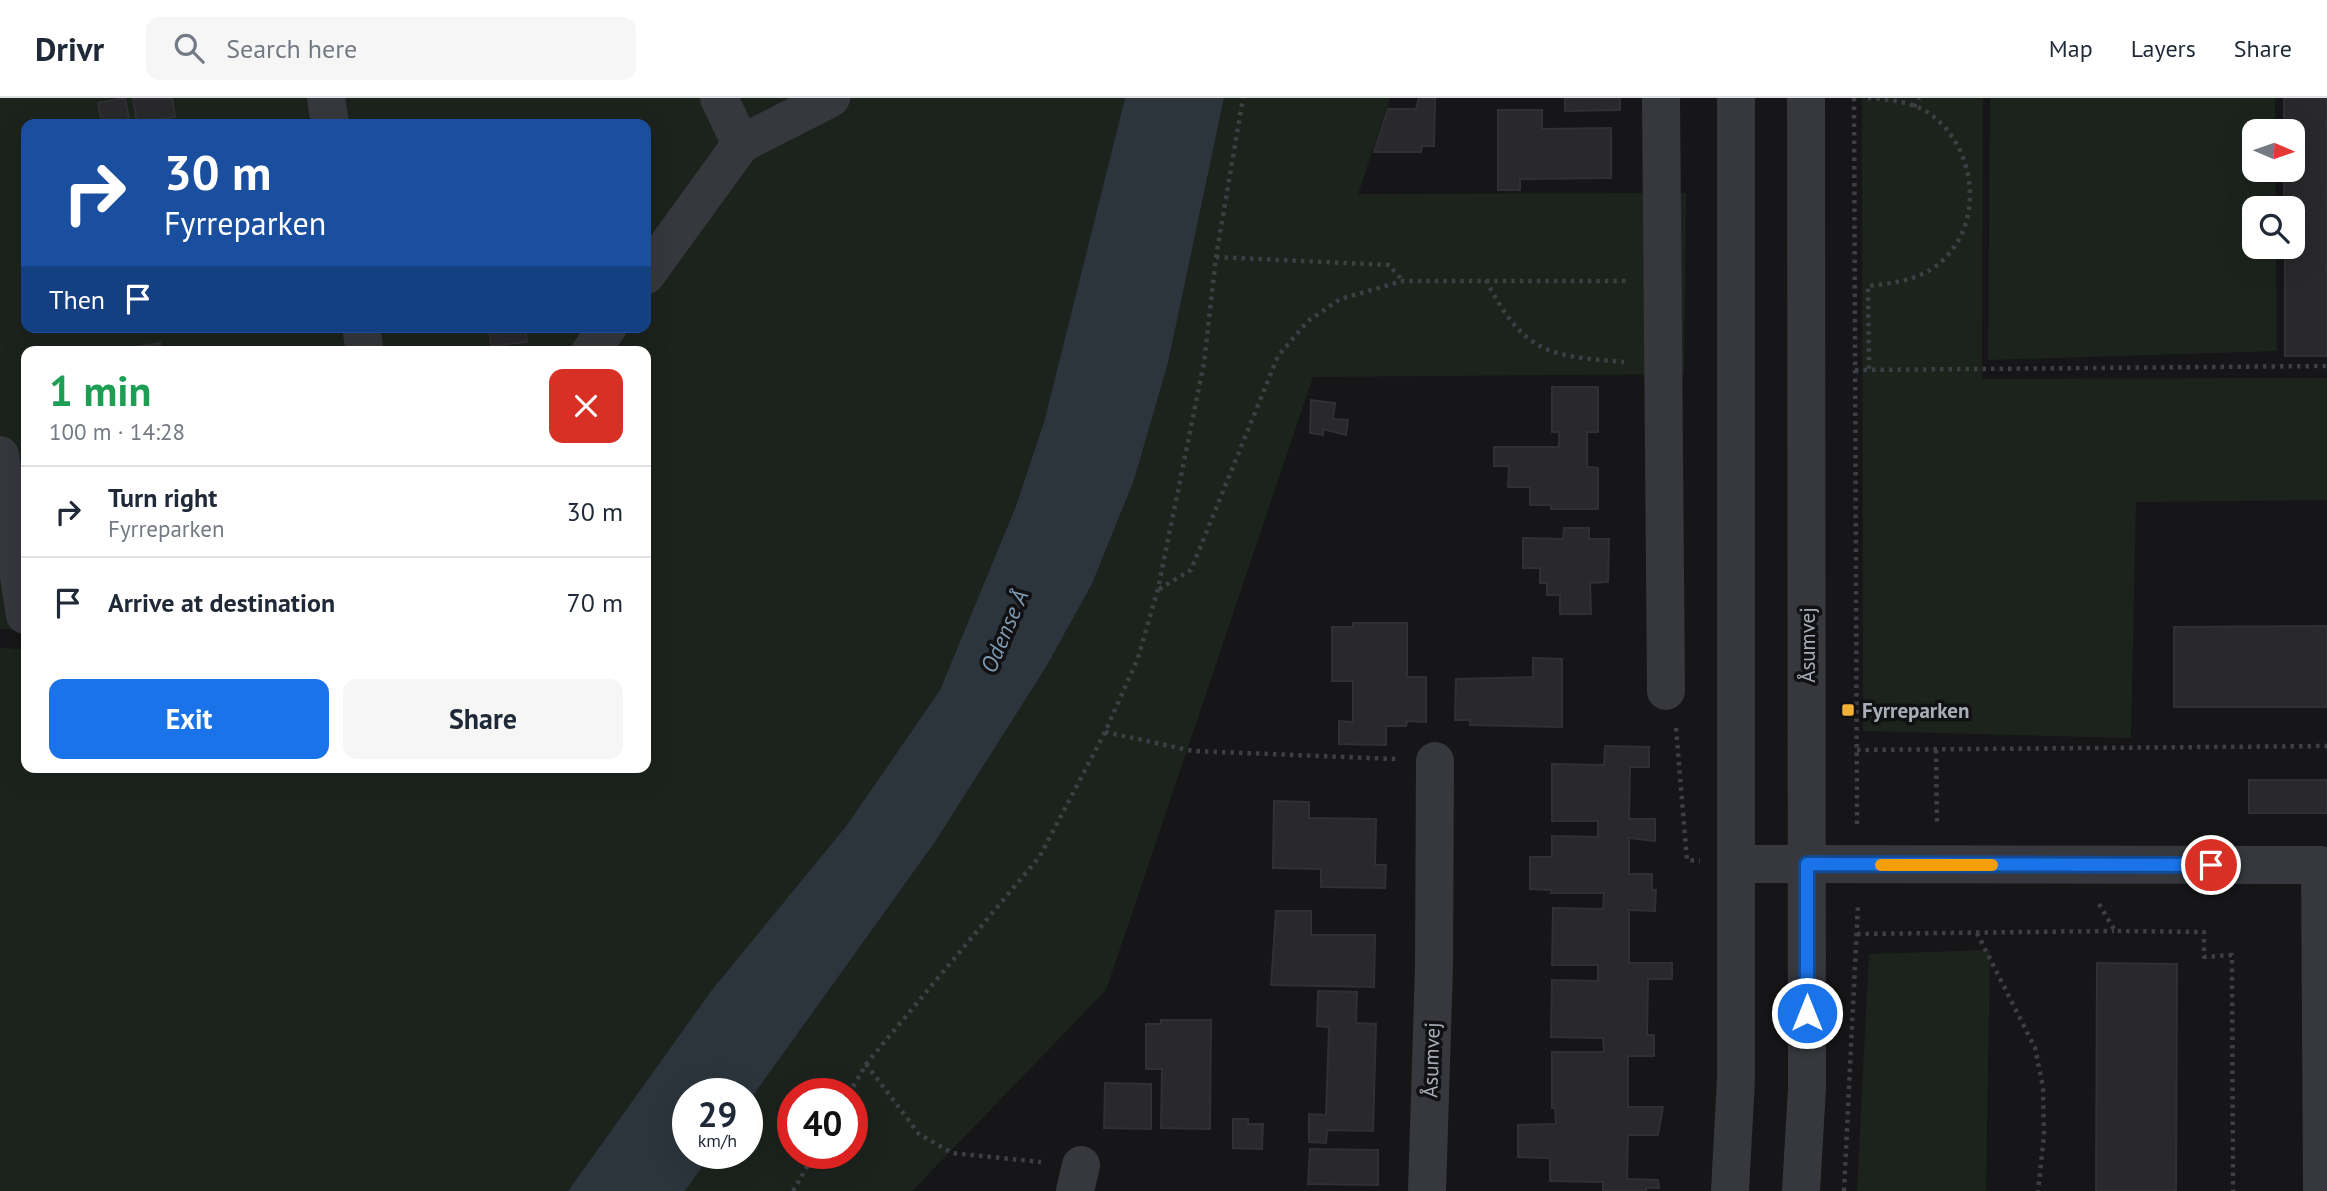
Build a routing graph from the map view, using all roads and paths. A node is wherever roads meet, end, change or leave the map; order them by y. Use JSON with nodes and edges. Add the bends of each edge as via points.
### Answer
{"nodes":[{"id":1,"x":326,"y":98,"type":"edge"},
{"id":2,"x":719,"y":98,"type":"edge"},
{"id":3,"x":831,"y":98,"type":"edge"},
{"id":4,"x":1243,"y":98,"type":"edge"},
{"id":5,"x":1661,"y":98,"type":"edge"},
{"id":6,"x":1736,"y":98,"type":"edge"},
{"id":7,"x":1806,"y":98,"type":"edge"},
{"id":8,"x":1854,"y":98,"type":"edge"},
{"id":9,"x":1868,"y":98,"type":"edge"},
{"id":10,"x":1919,"y":98,"type":"edge"},
{"id":11,"x":1914,"y":107,"type":"junction"},
{"id":12,"x":329,"y":119,"type":"edge"},
{"id":13,"x":741,"y":144,"type":"junction"},
{"id":14,"x":1216,"y":257,"type":"junction"},
{"id":15,"x":651,"y":268,"type":"edge"},
{"id":16,"x":1486,"y":280,"type":"junction"},
{"id":17,"x":1637,"y":280,"type":"dead end"},
{"id":18,"x":1403,"y":281,"type":"junction"},
{"id":19,"x":1661,"y":364,"type":"junction"},
{"id":20,"x":2327,"y":366,"type":"edge"},
{"id":21,"x":1855,"y":370,"type":"junction"},
{"id":22,"x":1869,"y":370,"type":"junction"},
{"id":23,"x":0,"y":454,"type":"edge"},
{"id":24,"x":1158,"y":589,"type":"junction"},
{"id":25,"x":17,"y":614,"type":"edge"},
{"id":26,"x":1666,"y":691,"type":"joint"},
{"id":27,"x":1105,"y":732,"type":"junction"},
{"id":28,"x":2327,"y":746,"type":"edge"},
{"id":29,"x":1857,"y":750,"type":"junction"},
{"id":30,"x":1936,"y":750,"type":"junction"},
{"id":31,"x":1435,"y":761,"type":"joint"},
{"id":32,"x":1737,"y":864,"type":"junction"},
{"id":33,"x":1807,"y":864,"type":"junction"},
{"id":34,"x":1857,"y":865,"type":"junction"},
{"id":35,"x":1938,"y":865,"type":"junction"},
{"id":36,"x":2075,"y":865,"type":"junction"},
{"id":37,"x":2324,"y":865,"type":"edge"},
{"id":38,"x":2115,"y":931,"type":"junction"},
{"id":39,"x":1977,"y":933,"type":"junction"},
{"id":40,"x":1857,"y":934,"type":"junction"},
{"id":41,"x":866,"y":1064,"type":"junction"},
{"id":42,"x":858,"y":1078,"type":"edge"},
{"id":43,"x":806,"y":1169,"type":"edge"},
{"id":44,"x":1078,"y":1178,"type":"edge"},
{"id":45,"x":793,"y":1191,"type":"edge"},
{"id":46,"x":1427,"y":1191,"type":"edge"},
{"id":47,"x":1730,"y":1191,"type":"edge"},
{"id":48,"x":1801,"y":1191,"type":"edge"},
{"id":49,"x":1844,"y":1191,"type":"edge"},
{"id":50,"x":2038,"y":1191,"type":"edge"},
{"id":51,"x":2233,"y":1191,"type":"edge"},
{"id":52,"x":2322,"y":1191,"type":"edge"}],
"edges":[{"from":1,"to":12,"type":"street"},
{"from":2,"to":13,"type":"street"},
{"from":3,"to":13,"type":"street"},
{"from":4,"to":14,"type":"path"},
{"from":5,"to":19,"type":"street"},
{"from":6,"to":32,"type":"street"},
{"from":7,"to":33,"type":"street","name":"Åsumvej"},
{"from":8,"to":21,"type":"path"},
{"from":9,"to":11,"type":"path"},
{"from":10,"to":11,"type":"path"},
{"from":11,"to":22,"type":"path","via":[[1933,116],[1960,146],[1971,186],[1965,226],[1943,260],[1908,281],[1868,286]]},
{"from":13,"to":15,"type":"street"},
{"from":14,"to":18,"type":"path","via":[[1389,265]]},
{"from":14,"to":24,"type":"path","via":[[1204,363]]},
{"from":16,"to":17,"type":"path"},
{"from":16,"to":18,"type":"path"},
{"from":16,"to":19,"type":"path","via":[[1504,315],[1523,338],[1552,353]]},
{"from":18,"to":24,"type":"path","via":[[1340,299],[1308,320],[1278,356],[1191,570]]},
{"from":19,"to":26,"type":"street"},
{"from":20,"to":22,"type":"path"},
{"from":21,"to":22,"type":"path"},
{"from":21,"to":29,"type":"path"},
{"from":23,"to":25,"type":"street"},
{"from":24,"to":27,"type":"path","via":[[1138,658]]},
{"from":26,"to":32,"type":"path","via":[[1675,712],[1687,860]]},
{"from":27,"to":31,"type":"path","via":[[1193,751]]},
{"from":27,"to":41,"type":"path","via":[[1040,856]]},
{"from":28,"to":30,"type":"path"},
{"from":29,"to":30,"type":"path"},
{"from":29,"to":34,"type":"path"},
{"from":30,"to":35,"type":"path"},
{"from":31,"to":46,"type":"street","name":"Åsumvej"},
{"from":32,"to":33,"type":"street"},
{"from":32,"to":47,"type":"street","via":[[1736,1079]]},
{"from":33,"to":34,"type":"street"},
{"from":33,"to":48,"type":"street","name":"Åsumvej","via":[[1807,1087]]},
{"from":34,"to":35,"type":"street"},
{"from":34,"to":40,"type":"path"},
{"from":35,"to":36,"type":"street"},
{"from":36,"to":37,"type":"street"},
{"from":36,"to":38,"type":"path"},
{"from":37,"to":52,"type":"street"},
{"from":38,"to":39,"type":"path"},
{"from":38,"to":51,"type":"path","via":[[2204,932],[2204,957],[2232,955]]},
{"from":39,"to":40,"type":"path"},
{"from":39,"to":50,"type":"path","via":[[2035,1048],[2043,1087]]},
{"from":40,"to":49,"type":"path"},
{"from":41,"to":42,"type":"path"},
{"from":41,"to":44,"type":"path","via":[[919,1133],[952,1153]]},
{"from":43,"to":45,"type":"path"}]}
